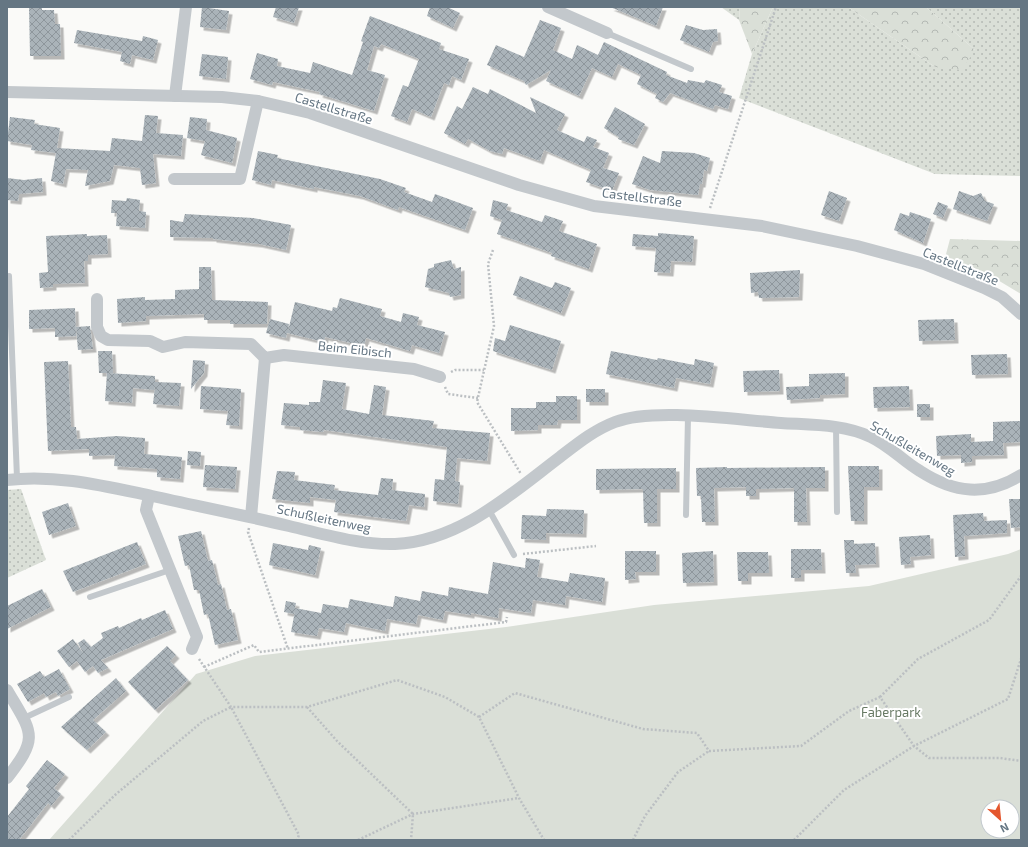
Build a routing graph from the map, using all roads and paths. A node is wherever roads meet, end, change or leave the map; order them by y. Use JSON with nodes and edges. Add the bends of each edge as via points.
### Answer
{"nodes":[{"id":1,"x":186,"y":7,"type":"edge"},
{"id":2,"x":548,"y":7,"type":"edge"},
{"id":3,"x":776,"y":7,"type":"edge"},
{"id":4,"x":607,"y":32,"type":"joint"},
{"id":5,"x":691,"y":69,"type":"dead end"},
{"id":6,"x":7,"y":92,"type":"edge"},
{"id":7,"x":175,"y":96,"type":"junction"},
{"id":8,"x":258,"y":101,"type":"junction"},
{"id":9,"x":174,"y":179,"type":"dead end"},
{"id":10,"x":707,"y":219,"type":"junction"},
{"id":11,"x":493,"y":250,"type":"dead end"},
{"id":12,"x":9,"y":276,"type":"dead end"},
{"id":13,"x":97,"y":299,"type":"dead end"},
{"id":14,"x":1021,"y":314,"type":"edge"},
{"id":15,"x":265,"y":358,"type":"junction"},
{"id":16,"x":484,"y":370,"type":"junction"},
{"id":17,"x":440,"y":378,"type":"junction"},
{"id":18,"x":478,"y":398,"type":"junction"},
{"id":19,"x":688,"y":416,"type":"junction"},
{"id":20,"x":836,"y":426,"type":"junction"},
{"id":21,"x":1021,"y":475,"type":"edge"},
{"id":22,"x":12,"y":479,"type":"edge"},
{"id":23,"x":526,"y":482,"type":"junction"},
{"id":24,"x":149,"y":496,"type":"junction"},
{"id":25,"x":489,"y":510,"type":"junction"},
{"id":26,"x":837,"y":512,"type":"dead end"},
{"id":27,"x":686,"y":515,"type":"dead end"},
{"id":28,"x":251,"y":517,"type":"junction"},
{"id":29,"x":596,"y":546,"type":"dead end"},
{"id":30,"x":514,"y":554,"type":"joint"},
{"id":31,"x":170,"y":570,"type":"junction"},
{"id":32,"x":1021,"y":576,"type":"edge"},
{"id":33,"x":90,"y":597,"type":"dead end"},
{"id":34,"x":507,"y":617,"type":"dead end"},
{"id":35,"x":192,"y":649,"type":"joint"},
{"id":36,"x":288,"y":649,"type":"junction"},
{"id":37,"x":1021,"y":659,"type":"edge"},
{"id":38,"x":204,"y":667,"type":"junction"},
{"id":39,"x":7,"y":690,"type":"edge"},
{"id":40,"x":69,"y":697,"type":"dead end"},
{"id":41,"x":880,"y":697,"type":"junction"},
{"id":42,"x":231,"y":707,"type":"junction"},
{"id":43,"x":307,"y":707,"type":"junction"},
{"id":44,"x":479,"y":717,"type":"junction"},
{"id":45,"x":24,"y":718,"type":"junction"},
{"id":46,"x":914,"y":746,"type":"junction"},
{"id":47,"x":709,"y":751,"type":"junction"},
{"id":48,"x":1021,"y":761,"type":"edge"},
{"id":49,"x":7,"y":778,"type":"edge"},
{"id":50,"x":519,"y":798,"type":"junction"},
{"id":51,"x":413,"y":814,"type":"junction"},
{"id":52,"x":69,"y":840,"type":"edge"},
{"id":53,"x":297,"y":840,"type":"edge"},
{"id":54,"x":358,"y":840,"type":"edge"},
{"id":55,"x":411,"y":840,"type":"edge"},
{"id":56,"x":544,"y":840,"type":"edge"},
{"id":57,"x":633,"y":840,"type":"edge"},
{"id":58,"x":794,"y":840,"type":"edge"}],
"edges":[{"from":1,"to":7,"type":"street"},
{"from":2,"to":4,"type":"street"},
{"from":3,"to":10,"type":"path"},
{"from":4,"to":5,"type":"lane"},
{"from":6,"to":7,"type":"street","name":"Castellstraße"},
{"from":7,"to":8,"type":"street","name":"Castellstraße"},
{"from":8,"to":9,"type":"street","via":[[240,178]]},
{"from":8,"to":10,"type":"street","name":"Castellstraße","via":[[310,113],[519,185],[594,206]]},
{"from":10,"to":14,"type":"street","name":"Castellstraße","via":[[769,228],[857,246],[924,264],[1002,297]]},
{"from":11,"to":16,"type":"path","via":[[488,264],[494,326]]},
{"from":12,"to":22,"type":"lane","name":"Schußleitenweg"},
{"from":13,"to":15,"type":"street","via":[[97,327],[101,336],[108,340],[150,341],[163,347],[185,342],[251,344]]},
{"from":15,"to":17,"type":"street","name":"Beim Eibisch","via":[[284,356],[414,368]]},
{"from":15,"to":28,"type":"street"},
{"from":16,"to":17,"type":"path","via":[[455,370]]},
{"from":16,"to":18,"type":"path"},
{"from":17,"to":18,"type":"path","via":[[448,394]]},
{"from":18,"to":23,"type":"path"},
{"from":19,"to":20,"type":"street","name":"Schußleitenweg"},
{"from":19,"to":23,"type":"street","name":"Schußleitenweg","via":[[636,416],[614,423],[586,438]]},
{"from":19,"to":27,"type":"lane"},
{"from":20,"to":21,"type":"street","name":"Schußleitenweg","via":[[870,437],[890,448],[920,472],[952,487],[969,490],[987,489],[1008,483]]},
{"from":20,"to":26,"type":"lane"},
{"from":22,"to":24,"type":"street","name":"Schußleitenweg","via":[[70,481]]},
{"from":23,"to":25,"type":"street","name":"Schußleitenweg"},
{"from":24,"to":28,"type":"street","name":"Schußleitenweg"},
{"from":24,"to":31,"type":"street","via":[[146,510]]},
{"from":25,"to":28,"type":"street","name":"Schußleitenweg","via":[[463,526],[443,534],[396,544],[352,540]]},
{"from":25,"to":30,"type":"lane"},
{"from":28,"to":36,"type":"path","via":[[248,532]]},
{"from":29,"to":30,"type":"path"},
{"from":31,"to":33,"type":"lane"},
{"from":31,"to":35,"type":"street","via":[[197,637]]},
{"from":32,"to":41,"type":"path","via":[[989,620],[918,660]]},
{"from":34,"to":36,"type":"path","via":[[506,622]]},
{"from":35,"to":38,"type":"path"},
{"from":36,"to":38,"type":"path","via":[[260,652],[254,645]]},
{"from":37,"to":46,"type":"path","via":[[1008,699]]},
{"from":38,"to":42,"type":"path"},
{"from":39,"to":45,"type":"street"},
{"from":40,"to":45,"type":"lane"},
{"from":41,"to":46,"type":"path"},
{"from":41,"to":47,"type":"path","via":[[849,711],[801,746]]},
{"from":42,"to":43,"type":"path"},
{"from":42,"to":52,"type":"path","via":[[203,721],[115,795]]},
{"from":42,"to":53,"type":"path","via":[[299,835]]},
{"from":43,"to":44,"type":"path","via":[[397,680],[444,697]]},
{"from":43,"to":51,"type":"path","via":[[337,741]]},
{"from":44,"to":47,"type":"path","via":[[515,693],[643,729],[696,733]]},
{"from":44,"to":50,"type":"path"},
{"from":45,"to":49,"type":"street","via":[[29,731],[28,748]]},
{"from":46,"to":48,"type":"path","via":[[929,758],[1000,758]]},
{"from":46,"to":58,"type":"path","via":[[844,790]]},
{"from":47,"to":57,"type":"path","via":[[678,772],[645,816]]},
{"from":50,"to":51,"type":"path"},
{"from":50,"to":56,"type":"path"},
{"from":51,"to":54,"type":"path"},
{"from":51,"to":55,"type":"path"}]}
